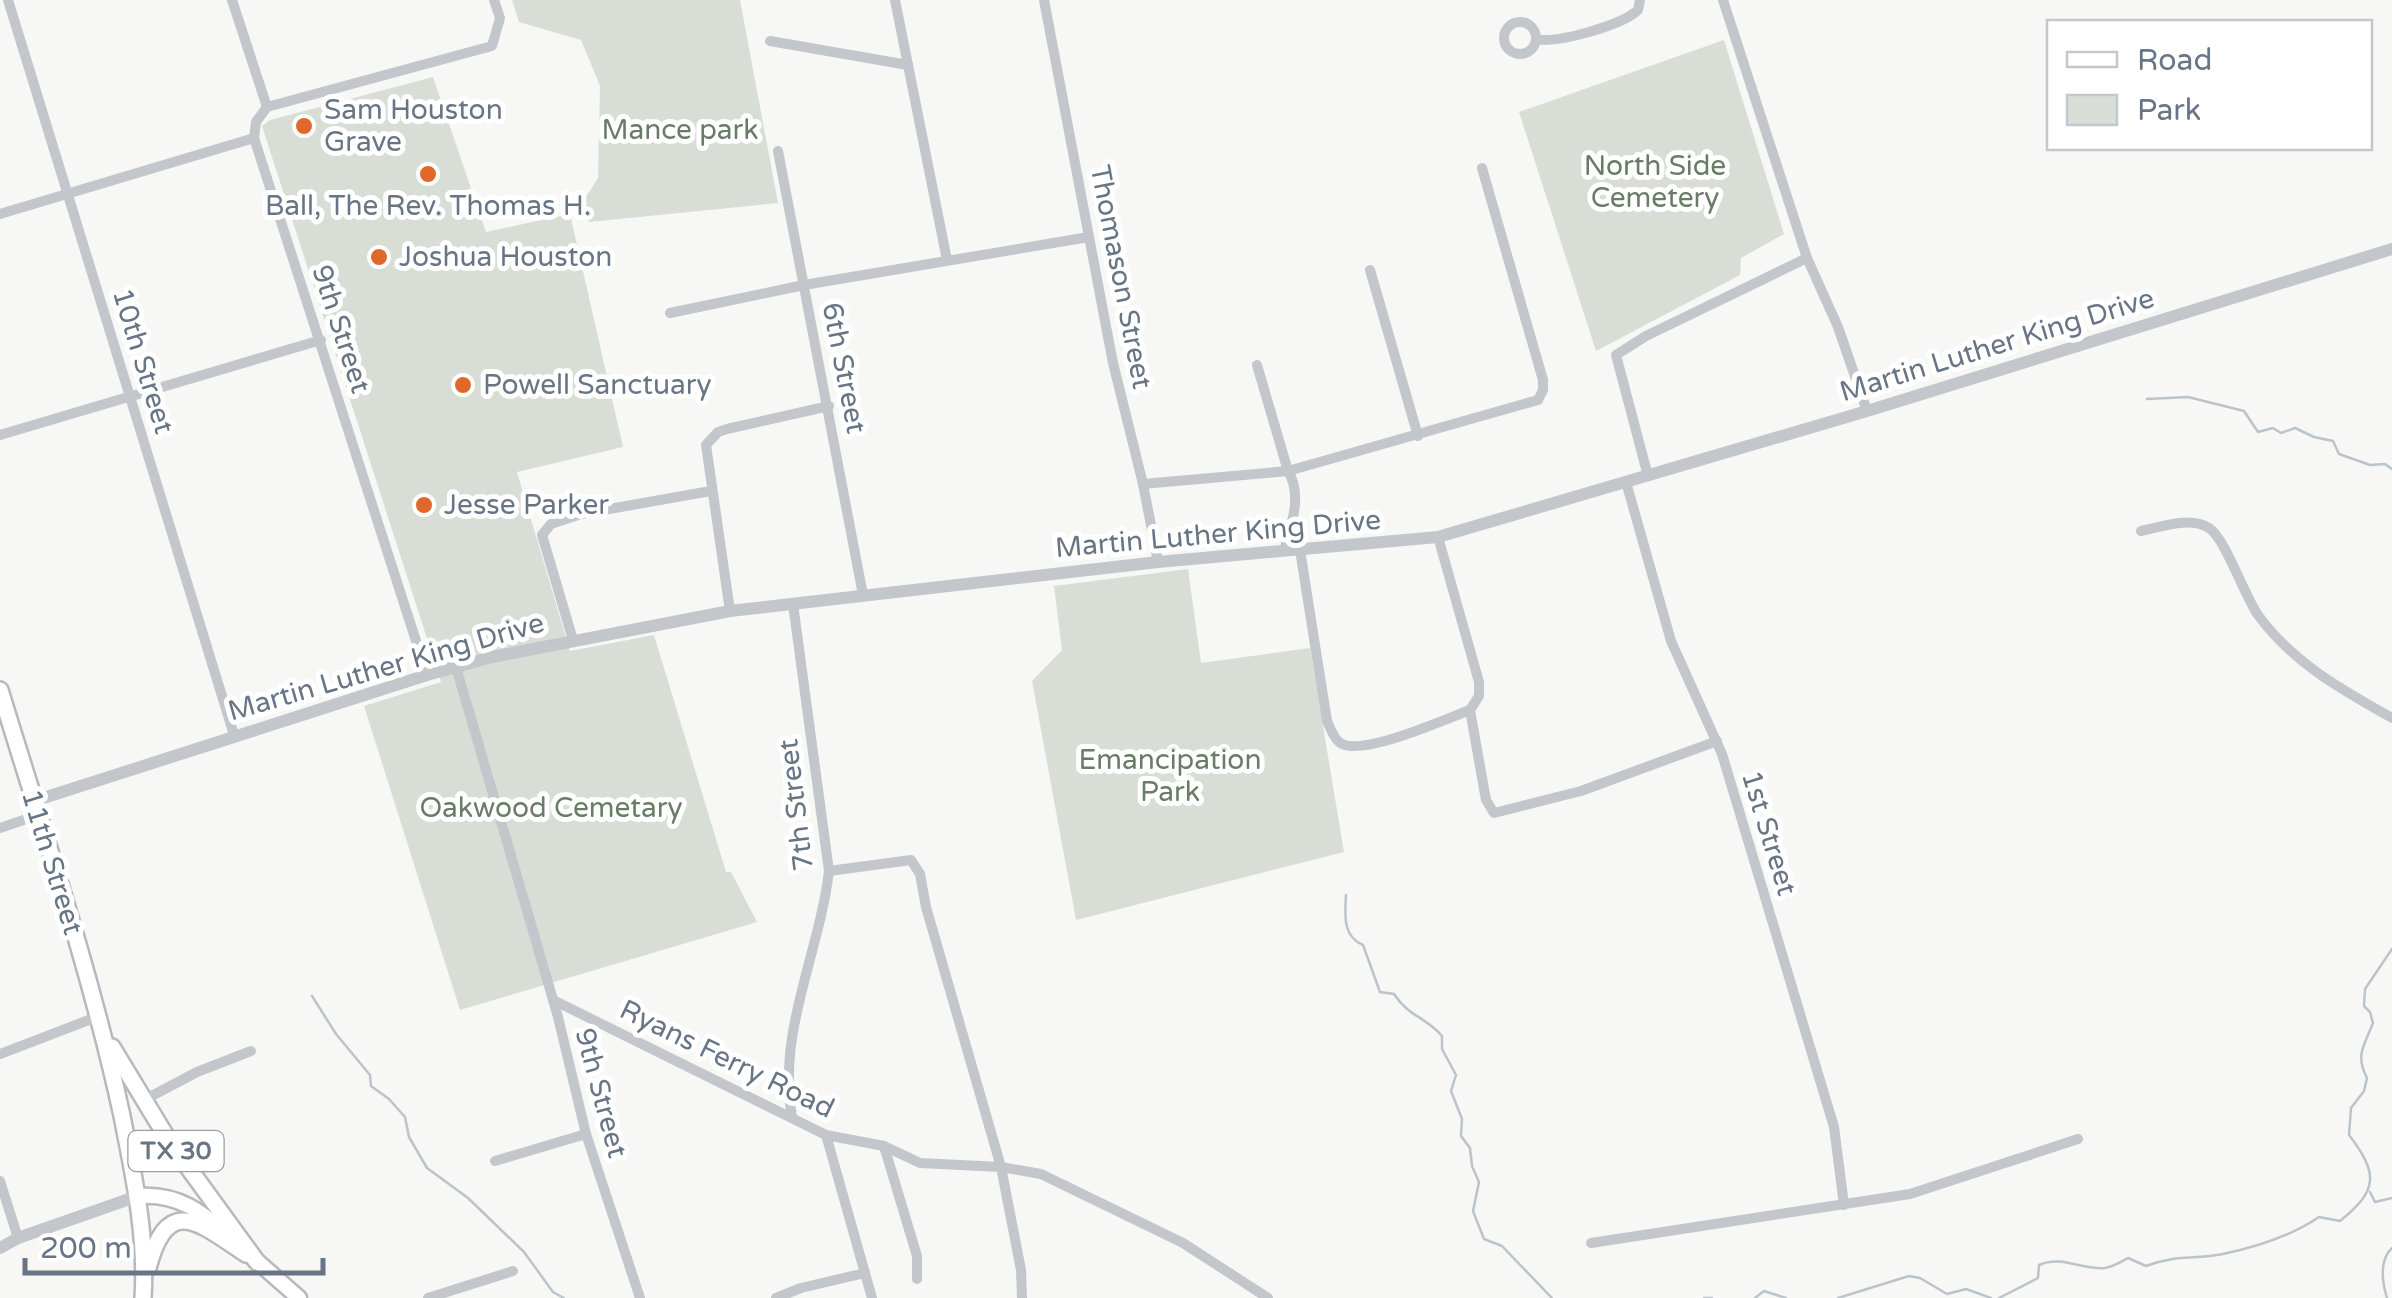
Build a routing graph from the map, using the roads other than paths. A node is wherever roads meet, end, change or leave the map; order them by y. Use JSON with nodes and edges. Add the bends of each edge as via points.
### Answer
{"nodes":[{"id":1,"x":8,"y":0,"type":"edge"},
{"id":2,"x":232,"y":0,"type":"edge"},
{"id":3,"x":494,"y":0,"type":"edge"},
{"id":4,"x":894,"y":0,"type":"edge"},
{"id":5,"x":1044,"y":0,"type":"edge"},
{"id":6,"x":1640,"y":0,"type":"edge"},
{"id":7,"x":1723,"y":0,"type":"edge"},
{"id":8,"x":1536,"y":39,"type":"dead end"},
{"id":9,"x":770,"y":41,"type":"dead end"},
{"id":10,"x":908,"y":65,"type":"junction"},
{"id":11,"x":267,"y":107,"type":"junction"},
{"id":12,"x":254,"y":138,"type":"junction"},
{"id":13,"x":778,"y":150,"type":"dead end"},
{"id":14,"x":1482,"y":168,"type":"dead end"},
{"id":15,"x":68,"y":193,"type":"junction"},
{"id":16,"x":0,"y":214,"type":"edge"},
{"id":17,"x":1089,"y":236,"type":"junction"},
{"id":18,"x":2392,"y":249,"type":"edge"},
{"id":19,"x":1807,"y":258,"type":"junction"},
{"id":20,"x":947,"y":260,"type":"junction"},
{"id":21,"x":1370,"y":270,"type":"dead end"},
{"id":22,"x":804,"y":285,"type":"junction"},
{"id":23,"x":670,"y":313,"type":"dead end"},
{"id":24,"x":321,"y":340,"type":"junction"},
{"id":25,"x":1257,"y":365,"type":"dead end"},
{"id":26,"x":131,"y":397,"type":"junction"},
{"id":27,"x":829,"y":406,"type":"junction"},
{"id":28,"x":1868,"y":412,"type":"junction"},
{"id":29,"x":0,"y":435,"type":"edge"},
{"id":30,"x":1418,"y":436,"type":"junction"},
{"id":31,"x":1288,"y":472,"type":"junction"},
{"id":32,"x":1648,"y":476,"type":"junction"},
{"id":33,"x":1626,"y":482,"type":"junction"},
{"id":34,"x":1143,"y":484,"type":"junction"},
{"id":35,"x":711,"y":491,"type":"junction"},
{"id":36,"x":2141,"y":531,"type":"dead end"},
{"id":37,"x":1438,"y":536,"type":"junction"},
{"id":38,"x":1300,"y":550,"type":"junction"},
{"id":39,"x":1284,"y":551,"type":"junction"},
{"id":40,"x":1158,"y":562,"type":"junction"},
{"id":41,"x":863,"y":595,"type":"junction"},
{"id":42,"x":793,"y":604,"type":"junction"},
{"id":43,"x":730,"y":611,"type":"junction"},
{"id":44,"x":573,"y":640,"type":"junction"},
{"id":45,"x":456,"y":667,"type":"junction"},
{"id":46,"x":427,"y":675,"type":"junction"},
{"id":47,"x":0,"y":690,"type":"edge"},
{"id":48,"x":1470,"y":710,"type":"junction"},
{"id":49,"x":2392,"y":718,"type":"edge"},
{"id":50,"x":234,"y":735,"type":"junction"},
{"id":51,"x":1717,"y":741,"type":"junction"},
{"id":52,"x":36,"y":808,"type":"junction"},
{"id":53,"x":0,"y":828,"type":"edge"},
{"id":54,"x":829,"y":871,"type":"junction"},
{"id":55,"x":553,"y":1000,"type":"junction"},
{"id":56,"x":98,"y":1016,"type":"junction"},
{"id":57,"x":104,"y":1035,"type":"junction"},
{"id":58,"x":251,"y":1051,"type":"dead end"},
{"id":59,"x":0,"y":1054,"type":"edge"},
{"id":60,"x":144,"y":1100,"type":"junction"},
{"id":61,"x":792,"y":1117,"type":"junction"},
{"id":62,"x":586,"y":1134,"type":"junction"},
{"id":63,"x":826,"y":1135,"type":"junction"},
{"id":64,"x":2078,"y":1139,"type":"dead end"},
{"id":65,"x":884,"y":1146,"type":"junction"},
{"id":66,"x":494,"y":1161,"type":"dead end"},
{"id":67,"x":1001,"y":1167,"type":"junction"},
{"id":68,"x":0,"y":1181,"type":"edge"},
{"id":69,"x":138,"y":1196,"type":"junction"},
{"id":70,"x":1844,"y":1204,"type":"junction"},
{"id":71,"x":18,"y":1238,"type":"junction"},
{"id":72,"x":1591,"y":1244,"type":"dead end"},
{"id":73,"x":0,"y":1248,"type":"edge"},
{"id":74,"x":258,"y":1262,"type":"junction"},
{"id":75,"x":514,"y":1272,"type":"dead end"},
{"id":76,"x":865,"y":1274,"type":"junction"},
{"id":77,"x":917,"y":1279,"type":"dead end"},
{"id":78,"x":144,"y":1290,"type":"edge"},
{"id":79,"x":298,"y":1298,"type":"edge"},
{"id":80,"x":428,"y":1298,"type":"edge"},
{"id":81,"x":640,"y":1298,"type":"edge"},
{"id":82,"x":776,"y":1298,"type":"edge"},
{"id":83,"x":872,"y":1298,"type":"edge"},
{"id":84,"x":1022,"y":1298,"type":"edge"},
{"id":85,"x":1268,"y":1298,"type":"edge"}],
"edges":[{"from":1,"to":15,"type":"street","name":"10th Street"},
{"from":2,"to":11,"type":"street"},
{"from":3,"to":11,"type":"street","via":[[500,18],[492,46]]},
{"from":4,"to":10,"type":"street"},
{"from":5,"to":17,"type":"street","name":"Thomason Street"},
{"from":6,"to":8,"type":"street","via":[[1638,10],[1622,20],[1550,42]]},
{"from":7,"to":19,"type":"street"},
{"from":9,"to":10,"type":"street"},
{"from":10,"to":20,"type":"street"},
{"from":11,"to":12,"type":"street"},
{"from":12,"to":15,"type":"street"},
{"from":12,"to":24,"type":"street","name":"9th Street"},
{"from":13,"to":22,"type":"street","name":"6th Street"},
{"from":14,"to":30,"type":"street","via":[[1543,390],[1538,400]]},
{"from":15,"to":16,"type":"street"},
{"from":15,"to":26,"type":"street","name":"10th Street"},
{"from":17,"to":20,"type":"street"},
{"from":17,"to":34,"type":"street","name":"Thomason Street"},
{"from":18,"to":28,"type":"street","name":"Martin Luther King Drive"},
{"from":19,"to":28,"type":"street"},
{"from":19,"to":32,"type":"street","via":[[1616,355]]},
{"from":20,"to":22,"type":"street"},
{"from":21,"to":30,"type":"street"},
{"from":22,"to":23,"type":"street"},
{"from":22,"to":27,"type":"street","name":"6th Street"},
{"from":24,"to":26,"type":"street"},
{"from":24,"to":46,"type":"street","name":"9th Street"},
{"from":25,"to":31,"type":"street"},
{"from":26,"to":29,"type":"street"},
{"from":26,"to":50,"type":"street","name":"10th Street"},
{"from":27,"to":35,"type":"street","via":[[710,438]]},
{"from":27,"to":41,"type":"street","name":"6th Street"},
{"from":28,"to":32,"type":"street","name":"Martin Luther King Drive"},
{"from":30,"to":31,"type":"street"},
{"from":31,"to":34,"type":"street"},
{"from":31,"to":39,"type":"street","via":[[1295,513]]},
{"from":32,"to":33,"type":"street","name":"Martin Luther King Drive"},
{"from":33,"to":37,"type":"street","name":"Martin Luther King Drive"},
{"from":33,"to":51,"type":"street","name":"1st Street","via":[[1670,642]]},
{"from":34,"to":40,"type":"street","name":"Thomason Street"},
{"from":35,"to":43,"type":"street"},
{"from":35,"to":44,"type":"street","via":[[551,524],[542,535]]},
{"from":36,"to":49,"type":"street","via":[[2182,523],[2212,530],[2248,600],[2278,640],[2330,683]]},
{"from":37,"to":38,"type":"street","name":"Martin Luther King Drive"},
{"from":37,"to":48,"type":"street","via":[[1479,682],[1480,696]]},
{"from":38,"to":39,"type":"street","name":"Martin Luther King Drive"},
{"from":38,"to":48,"type":"street","via":[[1327,720],[1337,741],[1369,746]]},
{"from":39,"to":40,"type":"street","name":"Martin Luther King Drive"},
{"from":40,"to":41,"type":"street","name":"Martin Luther King Drive"},
{"from":41,"to":42,"type":"street","name":"Martin Luther King Drive"},
{"from":42,"to":43,"type":"street","name":"Martin Luther King Drive"},
{"from":42,"to":54,"type":"street","name":"7th Street"},
{"from":43,"to":44,"type":"street","name":"Martin Luther King Drive"},
{"from":44,"to":45,"type":"street","name":"Martin Luther King Drive"},
{"from":45,"to":46,"type":"street","name":"Martin Luther King Drive"},
{"from":45,"to":55,"type":"street","name":"9th Street"},
{"from":46,"to":50,"type":"street","name":"Martin Luther King Drive"},
{"from":47,"to":52,"type":"main road","name":"11th Street"},
{"from":48,"to":51,"type":"street","via":[[1494,813],[1581,791]]},
{"from":50,"to":52,"type":"street","name":"Martin Luther King Drive"},
{"from":51,"to":70,"type":"street","name":"1st Street","via":[[1834,1128]]},
{"from":52,"to":53,"type":"street"},
{"from":52,"to":56,"type":"main road","name":"11th Street"},
{"from":54,"to":61,"type":"street","name":"7th Street","via":[[794,1012],[786,1080]]},
{"from":54,"to":67,"type":"street","via":[[911,860],[920,874]]},
{"from":55,"to":61,"type":"street","name":"Ryans Ferry Road"},
{"from":55,"to":62,"type":"street","name":"9th Street"},
{"from":56,"to":57,"type":"main road","name":"11th Street"},
{"from":56,"to":59,"type":"street"},
{"from":57,"to":60,"type":"main road","number":"TX 30"},
{"from":57,"to":69,"type":"main road"},
{"from":58,"to":60,"type":"street"},
{"from":60,"to":74,"type":"main road","number":"TX 30"},
{"from":61,"to":63,"type":"street","name":"Ryans Ferry Road"},
{"from":62,"to":66,"type":"street"},
{"from":62,"to":81,"type":"street","name":"9th Street"},
{"from":63,"to":65,"type":"street","name":"Ryans Ferry Road"},
{"from":63,"to":76,"type":"street"},
{"from":64,"to":70,"type":"street","via":[[1910,1194]]},
{"from":65,"to":67,"type":"street","name":"Ryans Ferry Road","via":[[920,1163]]},
{"from":65,"to":77,"type":"street","via":[[917,1256]]},
{"from":67,"to":84,"type":"street"},
{"from":67,"to":85,"type":"street","name":"Ryans Ferry Road","via":[[1041,1174],[1183,1243]]},
{"from":68,"to":71,"type":"street"},
{"from":69,"to":71,"type":"street"},
{"from":69,"to":74,"type":"main road","number":"TX 30","via":[[160,1194],[200,1210]]},
{"from":69,"to":78,"type":"main road"},
{"from":70,"to":72,"type":"street"},
{"from":71,"to":73,"type":"street"},
{"from":74,"to":78,"type":"main road","via":[[194,1220],[178,1220],[152,1252]]},
{"from":74,"to":79,"type":"main road","number":"TX 30"},
{"from":75,"to":80,"type":"street"},
{"from":76,"to":82,"type":"street"},
{"from":76,"to":83,"type":"street"}]}
